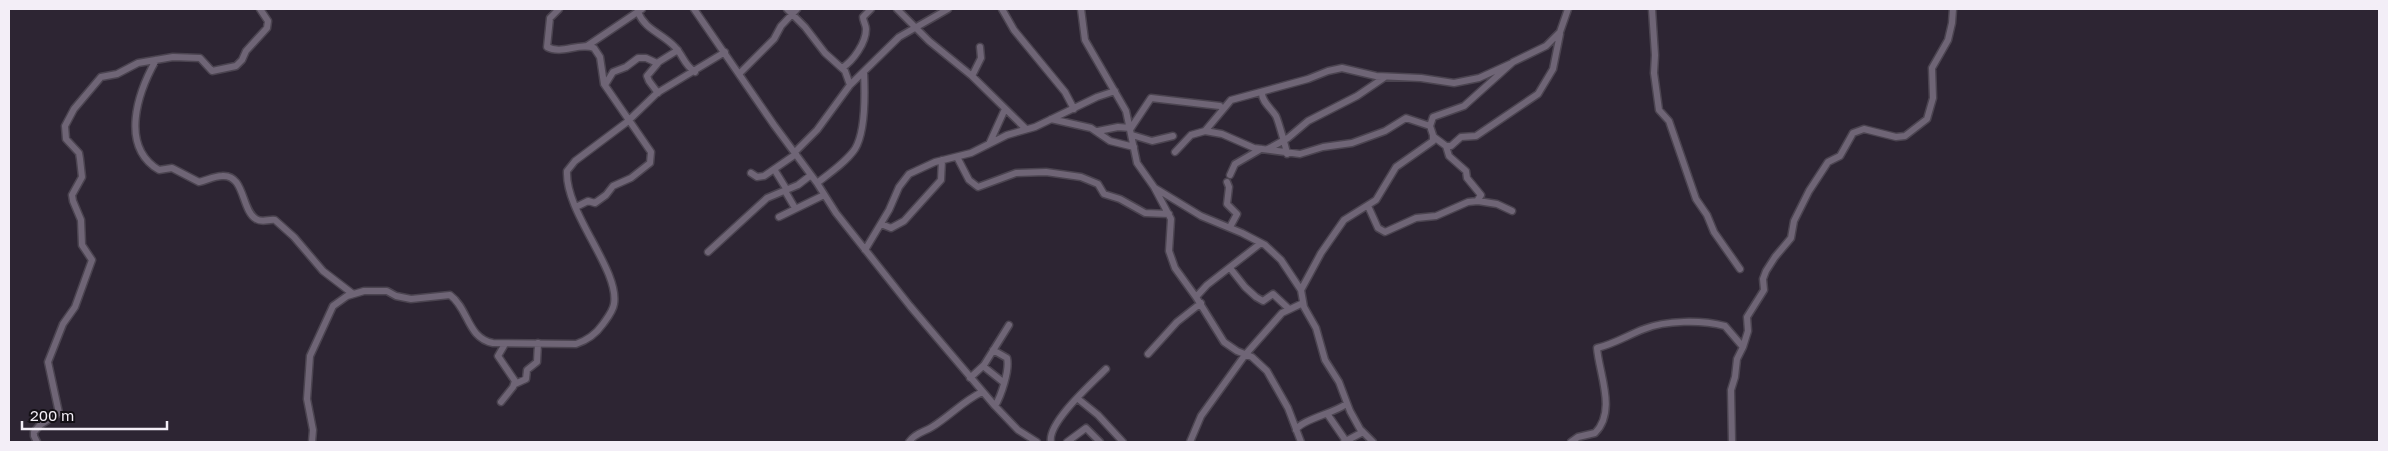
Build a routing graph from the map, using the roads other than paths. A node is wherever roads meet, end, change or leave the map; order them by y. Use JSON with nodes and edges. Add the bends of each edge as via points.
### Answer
{"nodes":[{"id":1,"x":260,"y":9,"type":"edge"},
{"id":2,"x":559,"y":9,"type":"edge"},
{"id":3,"x":694,"y":9,"type":"edge"},
{"id":4,"x":797,"y":9,"type":"edge"},
{"id":5,"x":871,"y":9,"type":"edge"},
{"id":6,"x":897,"y":9,"type":"edge"},
{"id":7,"x":948,"y":9,"type":"edge"},
{"id":8,"x":1002,"y":9,"type":"edge"},
{"id":9,"x":1081,"y":9,"type":"edge"},
{"id":10,"x":1568,"y":9,"type":"edge"},
{"id":11,"x":1652,"y":9,"type":"edge"},
{"id":12,"x":1953,"y":9,"type":"edge"},
{"id":13,"x":640,"y":10,"type":"edge"},
{"id":14,"x":789,"y":12,"type":"edge"},
{"id":15,"x":915,"y":28,"type":"junction"},
{"id":16,"x":1560,"y":32,"type":"junction"},
{"id":17,"x":586,"y":46,"type":"junction"},
{"id":18,"x":980,"y":47,"type":"dead end"},
{"id":19,"x":678,"y":50,"type":"junction"},
{"id":20,"x":725,"y":52,"type":"junction"},
{"id":21,"x":156,"y":60,"type":"junction"},
{"id":22,"x":1513,"y":62,"type":"junction"},
{"id":23,"x":658,"y":63,"type":"junction"},
{"id":24,"x":842,"y":68,"type":"junction"},
{"id":25,"x":695,"y":72,"type":"junction"},
{"id":26,"x":864,"y":72,"type":"junction"},
{"id":27,"x":740,"y":73,"type":"junction"},
{"id":28,"x":972,"y":76,"type":"junction"},
{"id":29,"x":1386,"y":76,"type":"junction"},
{"id":30,"x":605,"y":85,"type":"junction"},
{"id":31,"x":850,"y":85,"type":"junction"},
{"id":32,"x":1115,"y":91,"type":"junction"},
{"id":33,"x":1262,"y":92,"type":"junction"},
{"id":34,"x":658,"y":93,"type":"junction"},
{"id":35,"x":1235,"y":98,"type":"junction"},
{"id":36,"x":1220,"y":106,"type":"junction"},
{"id":37,"x":1005,"y":108,"type":"junction"},
{"id":38,"x":1074,"y":108,"type":"junction"},
{"id":39,"x":1051,"y":119,"type":"junction"},
{"id":40,"x":629,"y":120,"type":"junction"},
{"id":41,"x":1215,"y":121,"type":"junction"},
{"id":42,"x":1430,"y":126,"type":"junction"},
{"id":43,"x":1026,"y":129,"type":"junction"},
{"id":44,"x":1098,"y":131,"type":"junction"},
{"id":45,"x":1132,"y":131,"type":"junction"},
{"id":46,"x":1205,"y":131,"type":"junction"},
{"id":47,"x":1173,"y":136,"type":"dead end"},
{"id":48,"x":1434,"y":137,"type":"junction"},
{"id":49,"x":1283,"y":141,"type":"junction"},
{"id":50,"x":990,"y":142,"type":"junction"},
{"id":51,"x":1446,"y":146,"type":"junction"},
{"id":52,"x":1134,"y":147,"type":"junction"},
{"id":53,"x":1264,"y":149,"type":"junction"},
{"id":54,"x":1175,"y":152,"type":"dead end"},
{"id":55,"x":796,"y":153,"type":"junction"},
{"id":56,"x":1287,"y":154,"type":"junction"},
{"id":57,"x":957,"y":156,"type":"junction"},
{"id":58,"x":942,"y":160,"type":"junction"},
{"id":59,"x":774,"y":169,"type":"junction"},
{"id":60,"x":751,"y":173,"type":"dead end"},
{"id":61,"x":811,"y":175,"type":"junction"},
{"id":62,"x":817,"y":183,"type":"junction"},
{"id":63,"x":1154,"y":187,"type":"junction"},
{"id":64,"x":786,"y":191,"type":"junction"},
{"id":65,"x":824,"y":195,"type":"junction"},
{"id":66,"x":1477,"y":201,"type":"junction"},
{"id":67,"x":1368,"y":206,"type":"junction"},
{"id":68,"x":576,"y":207,"type":"junction"},
{"id":69,"x":795,"y":208,"type":"junction"},
{"id":70,"x":1512,"y":211,"type":"dead end"},
{"id":71,"x":1168,"y":214,"type":"junction"},
{"id":72,"x":779,"y":217,"type":"dead end"},
{"id":73,"x":881,"y":224,"type":"junction"},
{"id":74,"x":1230,"y":227,"type":"junction"},
{"id":75,"x":1257,"y":244,"type":"junction"},
{"id":76,"x":865,"y":250,"type":"junction"},
{"id":77,"x":708,"y":252,"type":"dead end"},
{"id":78,"x":1230,"y":268,"type":"junction"},
{"id":79,"x":1740,"y":269,"type":"dead end"},
{"id":80,"x":1301,"y":290,"type":"junction"},
{"id":81,"x":353,"y":294,"type":"junction"},
{"id":82,"x":1196,"y":297,"type":"junction"},
{"id":83,"x":1201,"y":303,"type":"junction"},
{"id":84,"x":1303,"y":303,"type":"junction"},
{"id":85,"x":1290,"y":308,"type":"junction"},
{"id":86,"x":1009,"y":325,"type":"dead end"},
{"id":87,"x":538,"y":343,"type":"junction"},
{"id":88,"x":504,"y":344,"type":"junction"},
{"id":89,"x":1743,"y":347,"type":"junction"},
{"id":90,"x":993,"y":350,"type":"junction"},
{"id":91,"x":1148,"y":354,"type":"dead end"},
{"id":92,"x":1245,"y":355,"type":"junction"},
{"id":93,"x":983,"y":366,"type":"junction"},
{"id":94,"x":1106,"y":369,"type":"dead end"},
{"id":95,"x":970,"y":378,"type":"junction"},
{"id":96,"x":1003,"y":382,"type":"junction"},
{"id":97,"x":514,"y":384,"type":"junction"},
{"id":98,"x":982,"y":392,"type":"junction"},
{"id":99,"x":1077,"y":398,"type":"junction"},
{"id":100,"x":501,"y":402,"type":"dead end"},
{"id":101,"x":1346,"y":404,"type":"junction"},
{"id":102,"x":995,"y":406,"type":"junction"},
{"id":103,"x":1328,"y":415,"type":"junction"},
{"id":104,"x":1296,"y":430,"type":"junction"},
{"id":105,"x":1363,"y":432,"type":"junction"},
{"id":106,"x":1582,"y":436,"type":"junction"},
{"id":107,"x":1120,"y":440,"type":"edge"},
{"id":108,"x":37,"y":442,"type":"edge"},
{"id":109,"x":312,"y":442,"type":"edge"},
{"id":110,"x":909,"y":442,"type":"edge"},
{"id":111,"x":1037,"y":442,"type":"edge"},
{"id":112,"x":1051,"y":442,"type":"edge"},
{"id":113,"x":1067,"y":442,"type":"edge"},
{"id":114,"x":1100,"y":442,"type":"edge"},
{"id":115,"x":1110,"y":442,"type":"edge"},
{"id":116,"x":1190,"y":442,"type":"edge"},
{"id":117,"x":1301,"y":442,"type":"edge"},
{"id":118,"x":1345,"y":442,"type":"edge"},
{"id":119,"x":1373,"y":442,"type":"edge"},
{"id":120,"x":1571,"y":442,"type":"edge"},
{"id":121,"x":1590,"y":442,"type":"edge"},
{"id":122,"x":1732,"y":442,"type":"edge"}],
"edges":[{"from":1,"to":21,"type":"street","via":[[268,21],[267,28],[232,69],[212,70],[198,58]]},
{"from":2,"to":17,"type":"street","via":[[550,18],[546,47],[570,50]]},
{"from":3,"to":20,"type":"street"},
{"from":4,"to":14,"type":"street"},
{"from":5,"to":24,"type":"street","via":[[863,17],[866,30],[863,42]]},
{"from":6,"to":15,"type":"street"},
{"from":7,"to":15,"type":"street"},
{"from":8,"to":38,"type":"street","via":[[1014,30],[1065,92]]},
{"from":9,"to":32,"type":"street","via":[[1086,40]]},
{"from":10,"to":16,"type":"street"},
{"from":11,"to":79,"type":"street","via":[[1659,110],[1669,121],[1696,199]]},
{"from":12,"to":89,"type":"street","via":[[1948,40],[1932,68],[1933,98],[1927,119],[1905,136],[1859,130],[1853,133],[1840,156],[1828,162],[1808,191],[1791,238],[1766,271],[1764,290],[1747,317],[1748,330]]},
{"from":13,"to":17,"type":"street"},
{"from":13,"to":19,"type":"street","via":[[649,28]]},
{"from":14,"to":24,"type":"street"},
{"from":14,"to":27,"type":"street","via":[[774,39]]},
{"from":15,"to":26,"type":"street","via":[[891,44]]},
{"from":15,"to":28,"type":"street"},
{"from":16,"to":22,"type":"street","via":[[1546,46]]},
{"from":16,"to":51,"type":"street","via":[[1553,69],[1538,94],[1476,136],[1461,137],[1453,145]]},
{"from":17,"to":30,"type":"street","via":[[599,54]]},
{"from":18,"to":28,"type":"street","via":[[982,58]]},
{"from":19,"to":23,"type":"street"},
{"from":19,"to":25,"type":"street","via":[[687,66]]},
{"from":20,"to":25,"type":"street"},
{"from":20,"to":27,"type":"street"},
{"from":21,"to":81,"type":"street","via":[[134,116],[138,145],[153,166],[159,170],[172,168],[199,182],[227,177],[239,185],[250,214],[259,221],[275,220],[323,271]]},
{"from":21,"to":108,"type":"street","via":[[101,77],[74,108],[65,126],[66,139],[79,153],[83,173],[72,195],[81,220],[82,244],[92,260],[75,307],[63,324],[49,358],[48,368],[59,413],[36,430]]},
{"from":22,"to":29,"type":"street","via":[[1479,78],[1454,83]]},
{"from":22,"to":42,"type":"street","via":[[1464,106],[1433,117]]},
{"from":23,"to":30,"type":"street","via":[[638,58],[613,72]]},
{"from":23,"to":34,"type":"street","via":[[648,76]]},
{"from":24,"to":31,"type":"street"},
{"from":25,"to":34,"type":"street"},
{"from":26,"to":31,"type":"street"},
{"from":26,"to":62,"type":"street","via":[[864,108],[858,142],[852,152]]},
{"from":27,"to":55,"type":"street"},
{"from":28,"to":37,"type":"street"},
{"from":29,"to":33,"type":"street","via":[[1336,69]]},
{"from":29,"to":49,"type":"street","via":[[1357,96],[1308,121]]},
{"from":30,"to":40,"type":"street"},
{"from":31,"to":55,"type":"street"},
{"from":32,"to":38,"type":"street"},
{"from":32,"to":45,"type":"street","via":[[1126,110]]},
{"from":33,"to":35,"type":"street"},
{"from":33,"to":49,"type":"street","via":[[1262,98],[1277,118]]},
{"from":34,"to":40,"type":"street"},
{"from":35,"to":36,"type":"street"},
{"from":35,"to":41,"type":"street"},
{"from":36,"to":41,"type":"street"},
{"from":36,"to":45,"type":"street","via":[[1151,98]]},
{"from":37,"to":43,"type":"street"},
{"from":37,"to":50,"type":"street"},
{"from":38,"to":39,"type":"street"},
{"from":39,"to":43,"type":"street"},
{"from":39,"to":44,"type":"street"},
{"from":40,"to":68,"type":"street","via":[[569,167],[567,176]]},
{"from":40,"to":68,"type":"street","via":[[649,148],[650,162],[631,178],[613,186],[597,202],[588,201]]},
{"from":41,"to":46,"type":"street"},
{"from":42,"to":48,"type":"street"},
{"from":42,"to":56,"type":"street","via":[[1406,118],[1386,131],[1352,144]]},
{"from":43,"to":50,"type":"street"},
{"from":44,"to":45,"type":"street","via":[[1115,127]]},
{"from":44,"to":52,"type":"street","via":[[1110,141]]},
{"from":45,"to":47,"type":"street","via":[[1152,141]]},
{"from":45,"to":52,"type":"street"},
{"from":46,"to":53,"type":"street"},
{"from":46,"to":54,"type":"street","via":[[1191,135]]},
{"from":48,"to":51,"type":"street"},
{"from":48,"to":67,"type":"street","via":[[1396,167],[1379,195]]},
{"from":49,"to":53,"type":"street"},
{"from":49,"to":56,"type":"street"},
{"from":50,"to":57,"type":"street","via":[[971,153]]},
{"from":51,"to":66,"type":"street","via":[[1449,156],[1466,171],[1467,178],[1481,195]]},
{"from":52,"to":63,"type":"street","via":[[1137,163]]},
{"from":53,"to":56,"type":"street"},
{"from":53,"to":74,"type":"street","via":[[1235,164],[1228,179],[1227,204],[1237,215]]},
{"from":55,"to":59,"type":"street"},
{"from":55,"to":61,"type":"street"},
{"from":57,"to":58,"type":"street"},
{"from":57,"to":71,"type":"street","via":[[969,180],[978,187],[1016,173],[1046,172],[1081,177],[1098,184],[1104,194],[1145,213]]},
{"from":58,"to":73,"type":"street","via":[[921,167],[904,180]]},
{"from":58,"to":73,"type":"street","via":[[941,180],[904,220],[891,228]]},
{"from":59,"to":60,"type":"street","via":[[759,178]]},
{"from":59,"to":64,"type":"street"},
{"from":61,"to":62,"type":"street"},
{"from":61,"to":64,"type":"street"},
{"from":62,"to":65,"type":"street"},
{"from":63,"to":71,"type":"street"},
{"from":63,"to":74,"type":"street","via":[[1201,216]]},
{"from":64,"to":69,"type":"street"},
{"from":64,"to":77,"type":"street","via":[[767,198]]},
{"from":65,"to":69,"type":"street"},
{"from":65,"to":76,"type":"street"},
{"from":66,"to":67,"type":"street","via":[[1463,203],[1436,216],[1416,218],[1385,232],[1378,228]]},
{"from":66,"to":70,"type":"street","via":[[1497,204]]},
{"from":67,"to":80,"type":"street","via":[[1344,220]]},
{"from":68,"to":87,"type":"street","via":[[608,273],[614,304],[598,332],[582,342],[564,345]]},
{"from":69,"to":72,"type":"street"},
{"from":71,"to":82,"type":"street","via":[[1172,222],[1171,258]]},
{"from":73,"to":76,"type":"street"},
{"from":74,"to":75,"type":"street"},
{"from":75,"to":78,"type":"street"},
{"from":75,"to":80,"type":"street","via":[[1281,260]]},
{"from":76,"to":95,"type":"street"},
{"from":78,"to":82,"type":"street"},
{"from":78,"to":85,"type":"street","via":[[1256,297],[1264,300],[1275,295]]},
{"from":80,"to":84,"type":"street"},
{"from":81,"to":88,"type":"street","via":[[383,290],[403,299],[450,295],[476,335],[486,342]]},
{"from":81,"to":109,"type":"street","via":[[333,306],[311,352],[307,399]]},
{"from":82,"to":83,"type":"street"},
{"from":83,"to":91,"type":"street","via":[[1177,322]]},
{"from":83,"to":92,"type":"street","via":[[1224,342]]},
{"from":84,"to":85,"type":"street"},
{"from":84,"to":101,"type":"street"},
{"from":85,"to":92,"type":"street"},
{"from":86,"to":90,"type":"street"},
{"from":87,"to":88,"type":"street"},
{"from":87,"to":97,"type":"street","via":[[537,362],[527,370],[526,379]]},
{"from":88,"to":97,"type":"street","via":[[497,355],[513,376]]},
{"from":89,"to":106,"type":"street","via":[[1724,326],[1691,322],[1646,328],[1597,348],[1604,381],[1605,414],[1597,431]]},
{"from":89,"to":122,"type":"street","via":[[1730,390]]},
{"from":90,"to":93,"type":"street"},
{"from":90,"to":96,"type":"street","via":[[1008,360]]},
{"from":92,"to":104,"type":"street","via":[[1252,357],[1266,371],[1288,408]]},
{"from":92,"to":116,"type":"street","via":[[1201,416]]},
{"from":93,"to":95,"type":"street"},
{"from":93,"to":96,"type":"street"},
{"from":94,"to":99,"type":"street"},
{"from":95,"to":98,"type":"street"},
{"from":96,"to":102,"type":"street","via":[[1002,395]]},
{"from":97,"to":100,"type":"street"},
{"from":98,"to":102,"type":"street"},
{"from":98,"to":110,"type":"street"},
{"from":99,"to":107,"type":"street","via":[[1098,415]]},
{"from":99,"to":112,"type":"street","via":[[1051,432]]},
{"from":101,"to":103,"type":"street"},
{"from":101,"to":105,"type":"street"},
{"from":102,"to":111,"type":"street","via":[[1018,430]]},
{"from":103,"to":104,"type":"street","via":[[1302,423]]},
{"from":103,"to":118,"type":"street"},
{"from":104,"to":117,"type":"street"},
{"from":105,"to":118,"type":"street"},
{"from":105,"to":119,"type":"street"},
{"from":106,"to":120,"type":"street"},
{"from":106,"to":121,"type":"street"},
{"from":107,"to":115,"type":"street"},
{"from":113,"to":114,"type":"street","via":[[1085,428]]}]}
